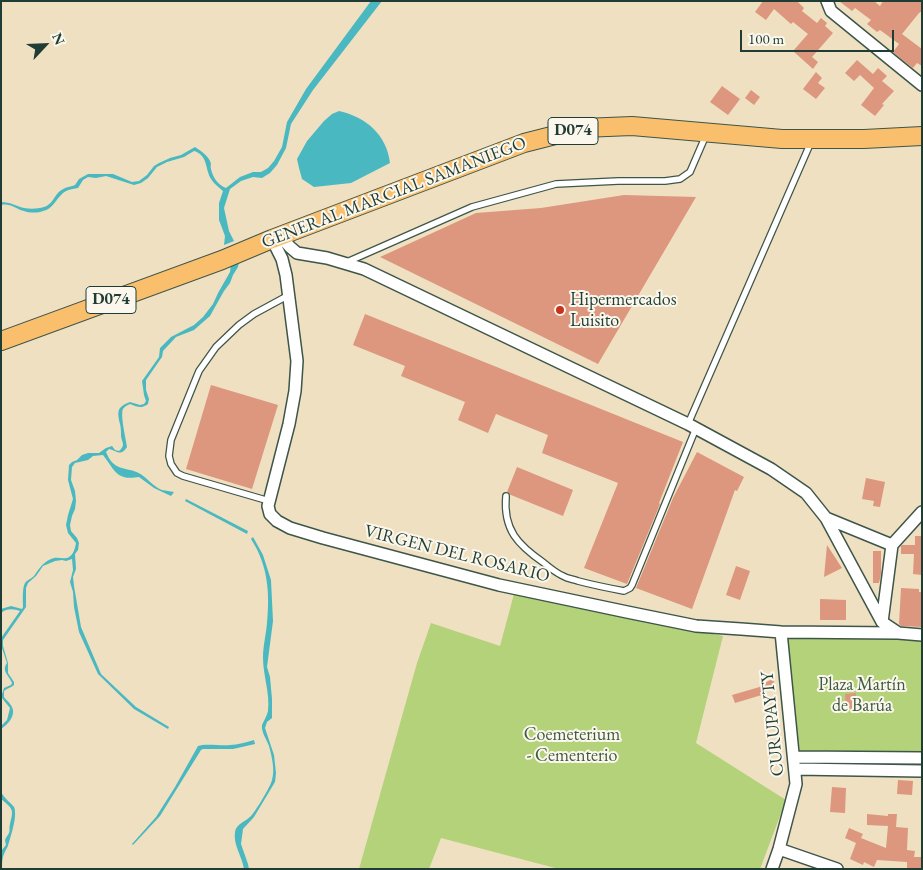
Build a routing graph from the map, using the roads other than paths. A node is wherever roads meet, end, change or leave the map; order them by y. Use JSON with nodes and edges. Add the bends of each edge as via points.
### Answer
{"nodes":[{"id":1,"x":826,"y":2,"type":"edge"},
{"id":2,"x":922,"y":85,"type":"edge"},
{"id":3,"x":707,"y":133,"type":"junction"},
{"id":4,"x":922,"y":136,"type":"edge"},
{"id":5,"x":812,"y":139,"type":"junction"},
{"id":6,"x":276,"y":237,"type":"junction"},
{"id":7,"x":344,"y":263,"type":"junction"},
{"id":8,"x":289,"y":295,"type":"junction"},
{"id":9,"x":1,"y":340,"type":"edge"},
{"id":10,"x":692,"y":426,"type":"junction"},
{"id":11,"x":506,"y":496,"type":"dead end"},
{"id":12,"x":269,"y":502,"type":"junction"},
{"id":13,"x":922,"y":512,"type":"edge"},
{"id":14,"x":826,"y":518,"type":"junction"},
{"id":15,"x":892,"y":545,"type":"junction"},
{"id":16,"x":882,"y":622,"type":"junction"},
{"id":17,"x":781,"y":632,"type":"junction"},
{"id":18,"x":898,"y":632,"type":"junction"},
{"id":19,"x":922,"y":634,"type":"edge"},
{"id":20,"x":794,"y":757,"type":"junction"},
{"id":21,"x":922,"y":758,"type":"edge"},
{"id":22,"x":796,"y":769,"type":"junction"},
{"id":23,"x":922,"y":771,"type":"edge"},
{"id":24,"x":779,"y":849,"type":"junction"},
{"id":25,"x":772,"y":869,"type":"edge"},
{"id":26,"x":837,"y":869,"type":"edge"}],
"edges":[{"from":1,"to":2,"type":"street","via":[[831,11]]},
{"from":3,"to":5,"type":"main road","name":"GENERAL MARCIAL SAMANIEGO","number":"D074"},
{"from":3,"to":6,"type":"main road","name":"GENERAL MARCIAL SAMANIEGO","number":"D074","via":[[632,126],[584,128],[524,142]]},
{"from":3,"to":7,"type":"lane","via":[[690,172],[680,179],[556,184],[472,207]]},
{"from":4,"to":5,"type":"main road","name":"GENERAL MARCIAL SAMANIEGO","number":"D074"},
{"from":5,"to":10,"type":"lane"},
{"from":6,"to":7,"type":"street","via":[[297,253]]},
{"from":6,"to":8,"type":"street"},
{"from":6,"to":9,"type":"main road","name":"GENERAL MARCIAL SAMANIEGO","number":"D074","via":[[222,260]]},
{"from":7,"to":10,"type":"street"},
{"from":8,"to":12,"type":"street","via":[[297,361],[295,391]]},
{"from":8,"to":12,"type":"lane","via":[[254,314],[216,347],[200,371],[171,440],[169,456],[177,473],[183,476]]},
{"from":10,"to":11,"type":"lane","via":[[632,585],[627,590],[564,577],[536,558],[517,540],[509,526]]},
{"from":10,"to":14,"type":"street","via":[[806,493]]},
{"from":12,"to":17,"type":"street","name":"VIRGEN DEL ROSARIO","via":[[272,518],[290,528],[499,585],[696,626]]},
{"from":13,"to":15,"type":"street"},
{"from":14,"to":15,"type":"street"},
{"from":14,"to":16,"type":"street"},
{"from":15,"to":16,"type":"street"},
{"from":16,"to":18,"type":"street"},
{"from":17,"to":18,"type":"street","name":"VIRGEN DEL ROSARIO"},
{"from":17,"to":20,"type":"street","name":"CURUPAYTY"},
{"from":18,"to":19,"type":"street","name":"VIRGEN DEL ROSARIO"},
{"from":20,"to":21,"type":"street"},
{"from":20,"to":22,"type":"street","name":"CURUPAYTY"},
{"from":22,"to":23,"type":"street"},
{"from":22,"to":24,"type":"street","name":"CURUPAYTY","via":[[796,784]]},
{"from":24,"to":25,"type":"street","name":"CURUPAYTY"},
{"from":24,"to":26,"type":"street"}]}
